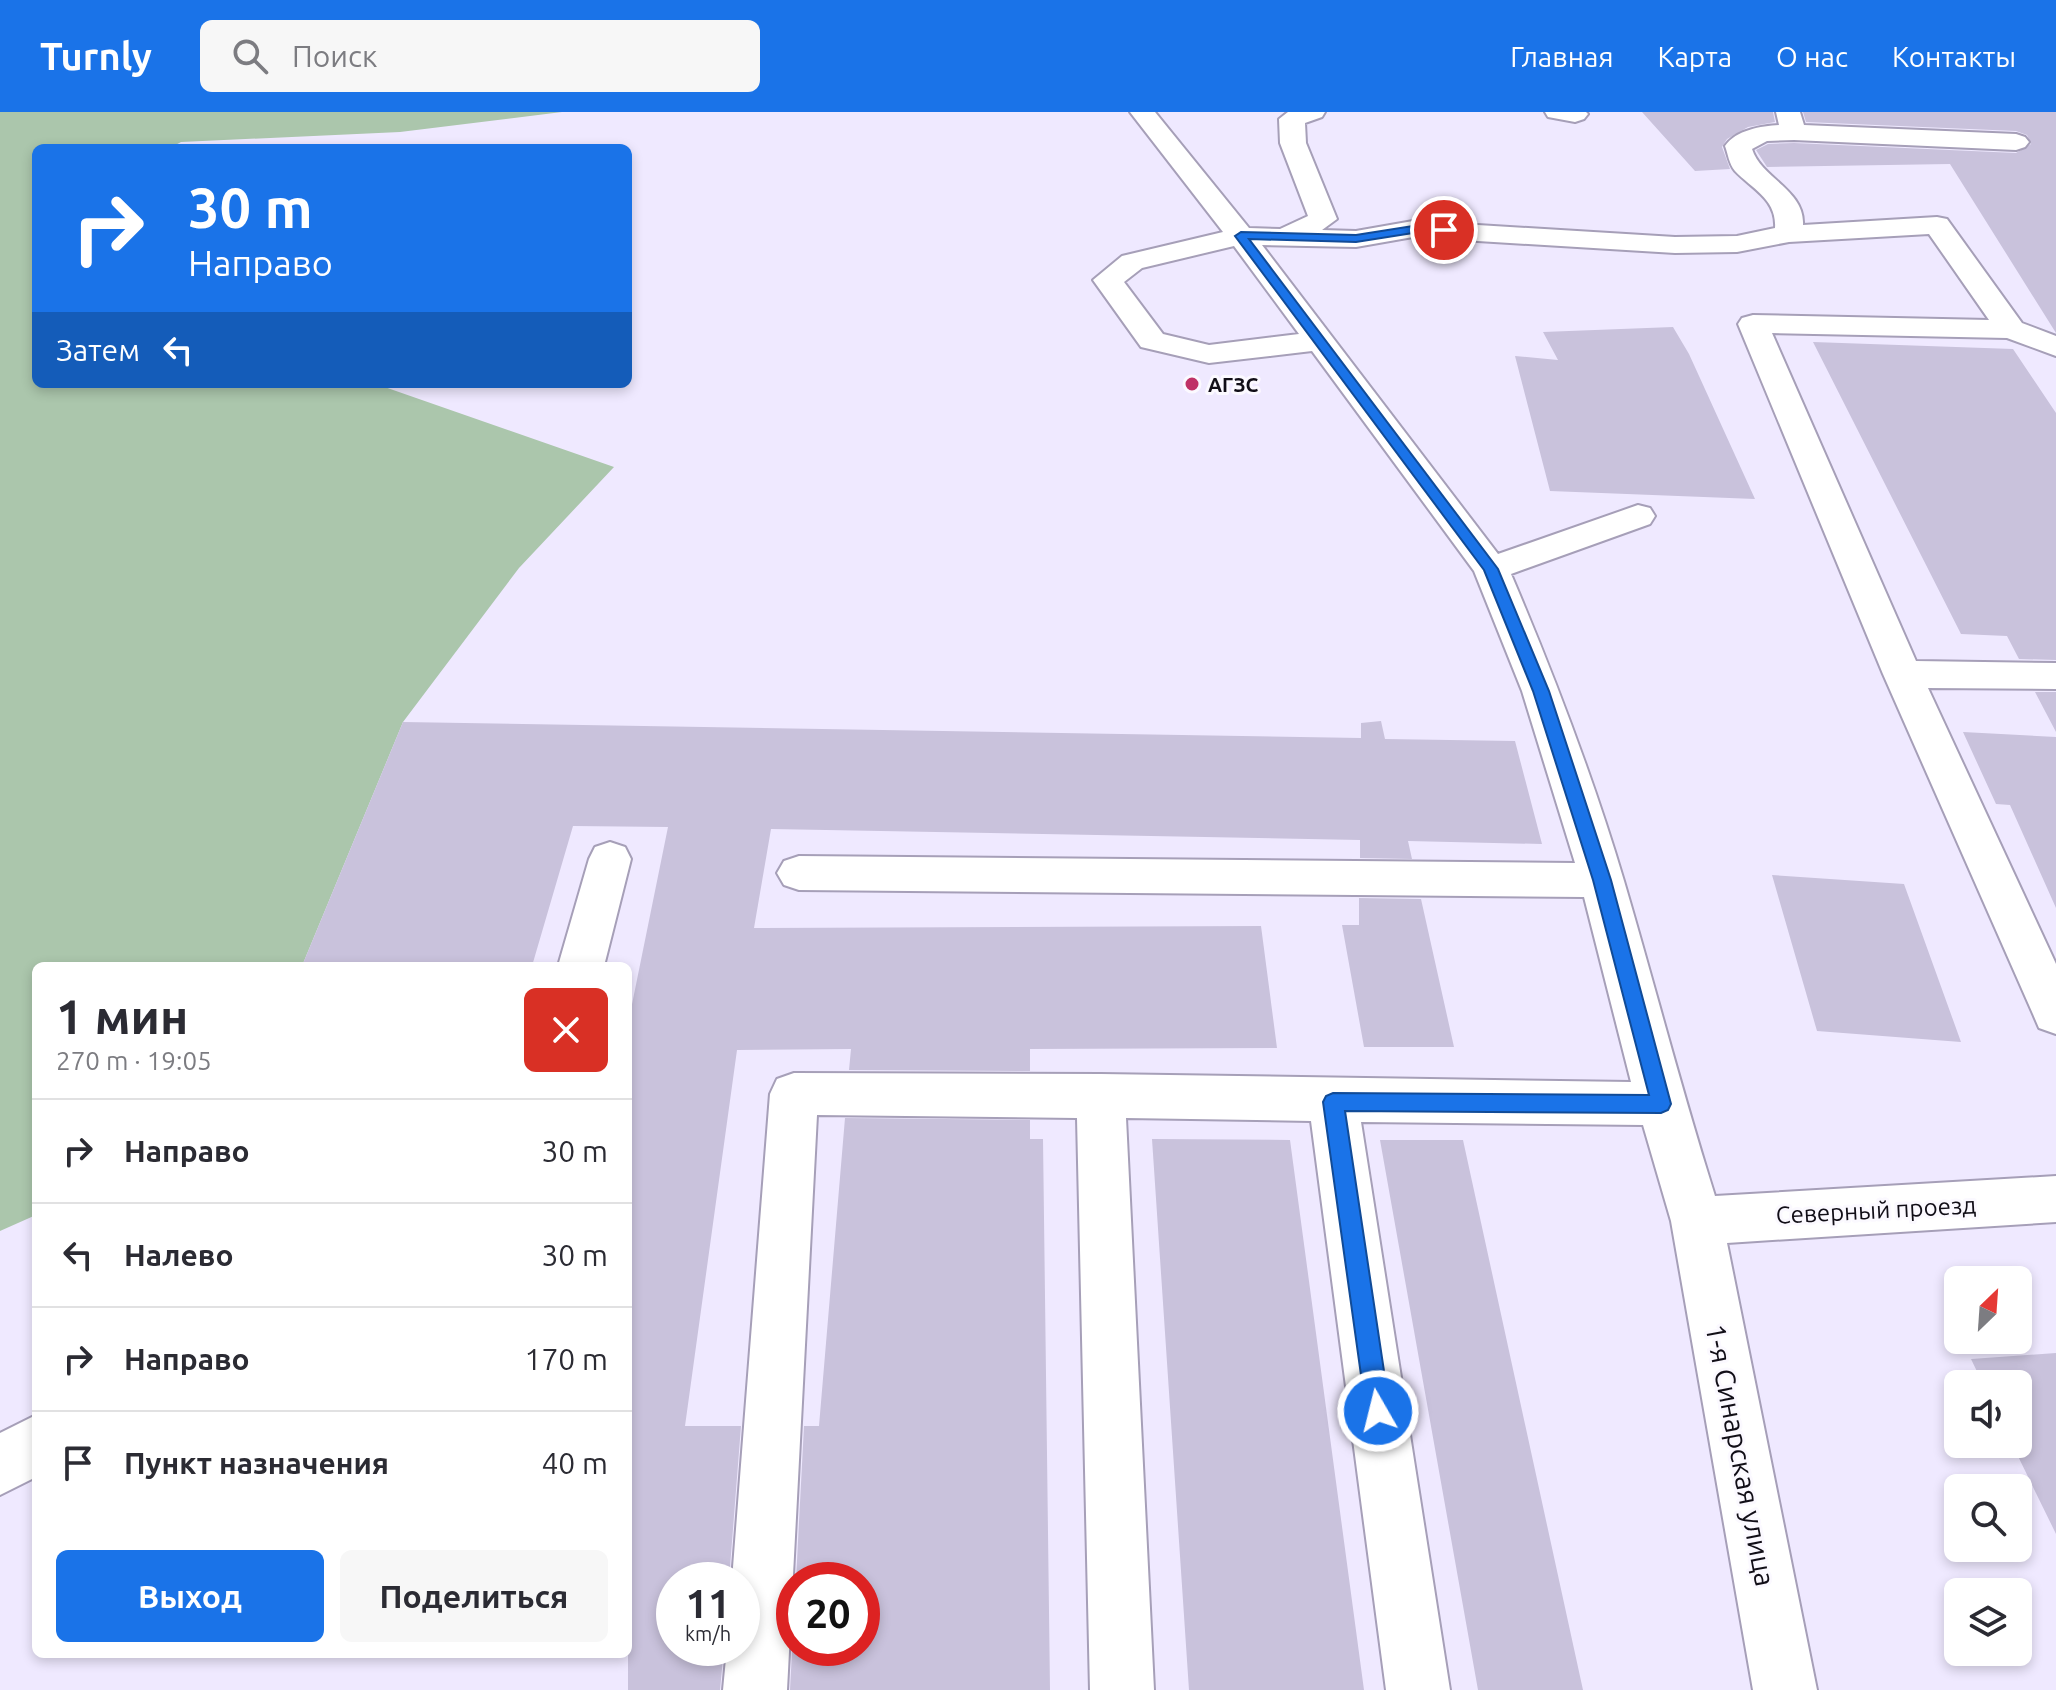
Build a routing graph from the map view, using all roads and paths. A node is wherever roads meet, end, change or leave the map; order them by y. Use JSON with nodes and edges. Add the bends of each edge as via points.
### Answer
{"nodes":[{"id":1,"x":1142,"y":112,"type":"edge"},
{"id":2,"x":1297,"y":114,"type":"edge"},
{"id":3,"x":1791,"y":122,"type":"edge"},
{"id":4,"x":2016,"y":142,"type":"dead end"},
{"id":5,"x":1789,"y":234,"type":"junction"},
{"id":6,"x":1289,"y":235,"type":"junction"},
{"id":7,"x":1241,"y":236,"type":"junction"},
{"id":8,"x":2011,"y":329,"type":"junction"},
{"id":9,"x":1320,"y":341,"type":"junction"},
{"id":10,"x":2056,"y":347,"type":"edge"},
{"id":11,"x":1638,"y":516,"type":"dead end"},
{"id":12,"x":1491,"y":569,"type":"junction"},
{"id":13,"x":1902,"y":674,"type":"junction"},
{"id":14,"x":2056,"y":676,"type":"edge"},
{"id":15,"x":610,"y":859,"type":"dead end"},
{"id":16,"x":799,"y":873,"type":"dead end"},
{"id":17,"x":1602,"y":880,"type":"junction"},
{"id":18,"x":582,"y":962,"type":"edge"},
{"id":19,"x":2056,"y":1014,"type":"edge"},
{"id":20,"x":1101,"y":1095,"type":"junction"},
{"id":21,"x":1333,"y":1102,"type":"junction"},
{"id":22,"x":1661,"y":1104,"type":"junction"},
{"id":23,"x":2056,"y":1199,"type":"edge"},
{"id":24,"x":1697,"y":1221,"type":"junction"},
{"id":25,"x":32,"y":1446,"type":"edge"},
{"id":26,"x":0,"y":1466,"type":"edge"},
{"id":27,"x":755,"y":1690,"type":"edge"},
{"id":28,"x":1122,"y":1690,"type":"edge"},
{"id":29,"x":1418,"y":1690,"type":"edge"},
{"id":30,"x":1785,"y":1690,"type":"edge"}],
"edges":[{"from":1,"to":7,"type":"street","name":"1-я Синарская улица"},
{"from":2,"to":6,"type":"street","via":[[1293,143],[1323,219]]},
{"from":3,"to":4,"type":"street"},
{"from":3,"to":5,"type":"street","via":[[1738,146],[1744,165],[1784,204]]},
{"from":5,"to":6,"type":"street","via":[[1737,244],[1675,245],[1413,229],[1356,239]]},
{"from":5,"to":8,"type":"street","via":[[1937,225]]},
{"from":6,"to":7,"type":"street"},
{"from":7,"to":9,"type":"street","name":"1-я Синарская улица"},
{"from":7,"to":9,"type":"street","via":[[1132,262],[1108,280],[1152,341],[1209,354]]},
{"from":8,"to":10,"type":"street"},
{"from":8,"to":13,"type":"street","via":[[1753,324]]},
{"from":9,"to":12,"type":"street","name":"1-я Синарская улица"},
{"from":11,"to":12,"type":"street"},
{"from":12,"to":17,"type":"street","name":"1-я Синарская улица","via":[[1541,691]]},
{"from":13,"to":14,"type":"street"},
{"from":13,"to":19,"type":"street"},
{"from":15,"to":18,"type":"street"},
{"from":16,"to":17,"type":"street"},
{"from":17,"to":22,"type":"street","name":"1-я Синарская улица"},
{"from":20,"to":21,"type":"street"},
{"from":20,"to":27,"type":"street","via":[[794,1094]]},
{"from":20,"to":28,"type":"street"},
{"from":21,"to":22,"type":"street"},
{"from":21,"to":29,"type":"street"},
{"from":22,"to":24,"type":"street","name":"1-я Синарская улица"},
{"from":23,"to":24,"type":"street","name":"Северный проезд"},
{"from":24,"to":30,"type":"street","name":"1-я Синарская улица"},
{"from":25,"to":26,"type":"street"}]}
